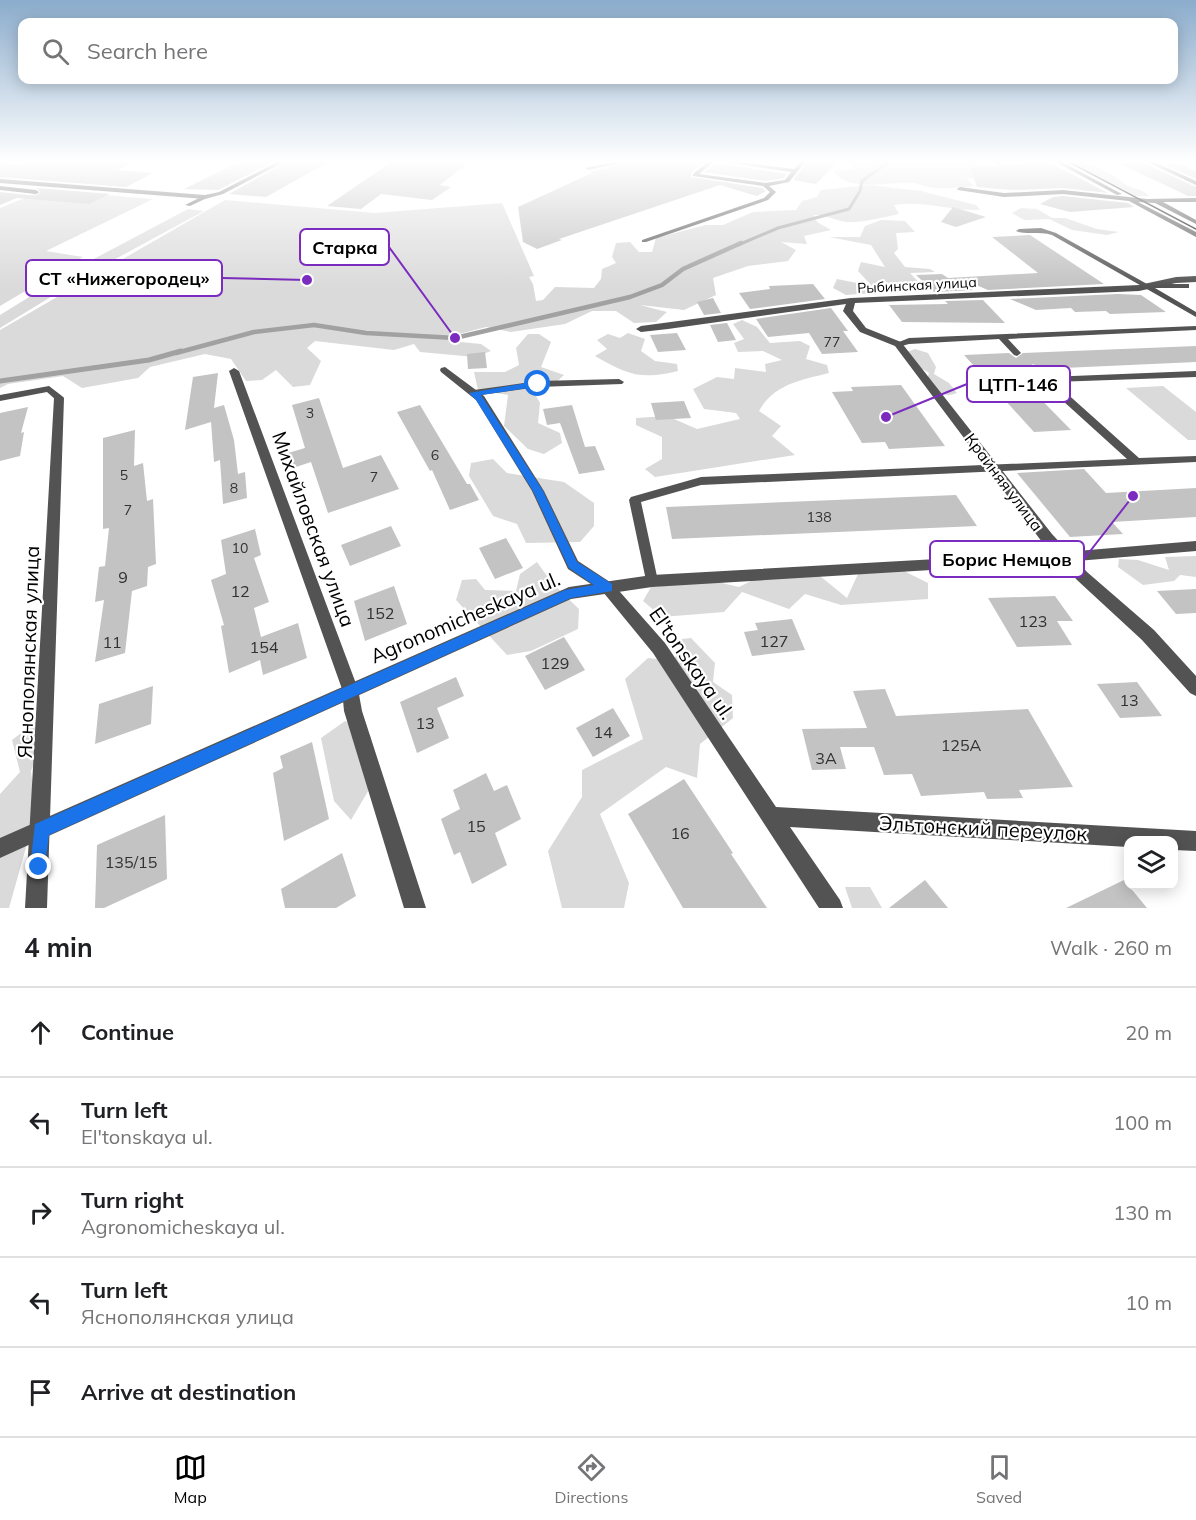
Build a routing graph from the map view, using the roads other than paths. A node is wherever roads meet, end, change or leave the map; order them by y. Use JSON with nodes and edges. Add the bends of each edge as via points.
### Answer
{"nodes":[{"id":1,"x":191,"y":203,"type":"edge"},
{"id":2,"x":753,"y":203,"type":"edge"},
{"id":3,"x":1136,"y":203,"type":"edge"},
{"id":4,"x":1160,"y":203,"type":"edge"},
{"id":5,"x":188,"y":205,"type":"dead end"},
{"id":6,"x":1196,"y":222,"type":"edge"},
{"id":7,"x":1019,"y":231,"type":"dead end"},
{"id":8,"x":1196,"y":235,"type":"edge"},
{"id":9,"x":644,"y":241,"type":"dead end"},
{"id":10,"x":1196,"y":279,"type":"edge"},
{"id":11,"x":1149,"y":286,"type":"junction"},
{"id":12,"x":1186,"y":286,"type":"dead end"},
{"id":13,"x":851,"y":301,"type":"junction"},
{"id":14,"x":1196,"y":315,"type":"edge"},
{"id":15,"x":1196,"y":328,"type":"edge"},
{"id":16,"x":641,"y":329,"type":"dead end"},
{"id":17,"x":1002,"y":338,"type":"junction"},
{"id":18,"x":898,"y":344,"type":"junction"},
{"id":19,"x":1017,"y":353,"type":"dead end"},
{"id":20,"x":1034,"y":369,"type":"dead end"},
{"id":21,"x":445,"y":370,"type":"dead end"},
{"id":22,"x":234,"y":371,"type":"dead end"},
{"id":23,"x":1196,"y":374,"type":"edge"},
{"id":24,"x":1046,"y":380,"type":"junction"},
{"id":25,"x":619,"y":382,"type":"dead end"},
{"id":26,"x":474,"y":393,"type":"junction"},
{"id":27,"x":0,"y":398,"type":"edge"},
{"id":28,"x":59,"y":398,"type":"joint"},
{"id":29,"x":1196,"y":459,"type":"edge"},
{"id":30,"x":1137,"y":462,"type":"junction"},
{"id":31,"x":994,"y":469,"type":"junction"},
{"id":32,"x":1196,"y":546,"type":"edge"},
{"id":33,"x":1065,"y":557,"type":"junction"},
{"id":34,"x":652,"y":581,"type":"junction"},
{"id":35,"x":608,"y":588,"type":"junction"},
{"id":36,"x":1196,"y":688,"type":"edge"},
{"id":37,"x":350,"y":690,"type":"junction"},
{"id":38,"x":770,"y":816,"type":"junction"},
{"id":39,"x":41,"y":830,"type":"junction"},
{"id":40,"x":1196,"y":841,"type":"edge"},
{"id":41,"x":0,"y":848,"type":"edge"},
{"id":42,"x":36,"y":908,"type":"edge"},
{"id":43,"x":415,"y":908,"type":"edge"},
{"id":44,"x":832,"y":908,"type":"edge"}],
"edges":[{"from":1,"to":5,"type":"lane"},
{"from":2,"to":9,"type":"lane"},
{"from":3,"to":8,"type":"lane"},
{"from":4,"to":6,"type":"lane"},
{"from":7,"to":11,"type":"lane","via":[[1054,234]]},
{"from":10,"to":11,"type":"street","name":"Рыбинская улица"},
{"from":11,"to":12,"type":"lane"},
{"from":11,"to":13,"type":"street","name":"Рыбинская улица"},
{"from":11,"to":14,"type":"lane"},
{"from":13,"to":16,"type":"street","name":"Рыбинская улица"},
{"from":13,"to":18,"type":"street","via":[[848,311],[863,330]]},
{"from":15,"to":17,"type":"lane"},
{"from":17,"to":18,"type":"lane"},
{"from":17,"to":19,"type":"lane"},
{"from":18,"to":31,"type":"street","name":"Крайняя улица"},
{"from":20,"to":24,"type":"lane"},
{"from":21,"to":26,"type":"street","name":"El'tonskaya ul."},
{"from":22,"to":37,"type":"street","name":"Михайловская улица"},
{"from":23,"to":24,"type":"lane"},
{"from":24,"to":30,"type":"lane"},
{"from":25,"to":26,"type":"lane","via":[[538,384]]},
{"from":26,"to":35,"type":"street","name":"El'tonskaya ul.","via":[[538,491],[573,565]]},
{"from":27,"to":28,"type":"lane","via":[[49,390]]},
{"from":28,"to":39,"type":"street","name":"Яснополянская улица"},
{"from":29,"to":30,"type":"lane"},
{"from":30,"to":31,"type":"lane"},
{"from":31,"to":33,"type":"street","name":"Крайняя улица"},
{"from":31,"to":34,"type":"lane","via":[[701,481],[635,500]]},
{"from":32,"to":33,"type":"street","name":"Agronomicheskaya ul."},
{"from":33,"to":34,"type":"street","name":"Agronomicheskaya ul."},
{"from":33,"to":36,"type":"street","name":"Крайняя улица","via":[[1148,635]]},
{"from":34,"to":35,"type":"street","name":"Agronomicheskaya ul."},
{"from":35,"to":37,"type":"street","name":"Agronomicheskaya ul.","via":[[569,593]]},
{"from":35,"to":38,"type":"street","name":"El'tonskaya ul.","via":[[659,648]]},
{"from":37,"to":39,"type":"street","name":"Agronomicheskaya ul."},
{"from":37,"to":43,"type":"street","name":"Михайловская улица","via":[[353,711]]},
{"from":38,"to":40,"type":"street","name":"Эльтонский переулок"},
{"from":38,"to":44,"type":"street","name":"El'tonskaya ul."},
{"from":39,"to":41,"type":"street","name":"Agronomicheskaya ul."},
{"from":39,"to":42,"type":"street","name":"Яснополянская улица"}]}
